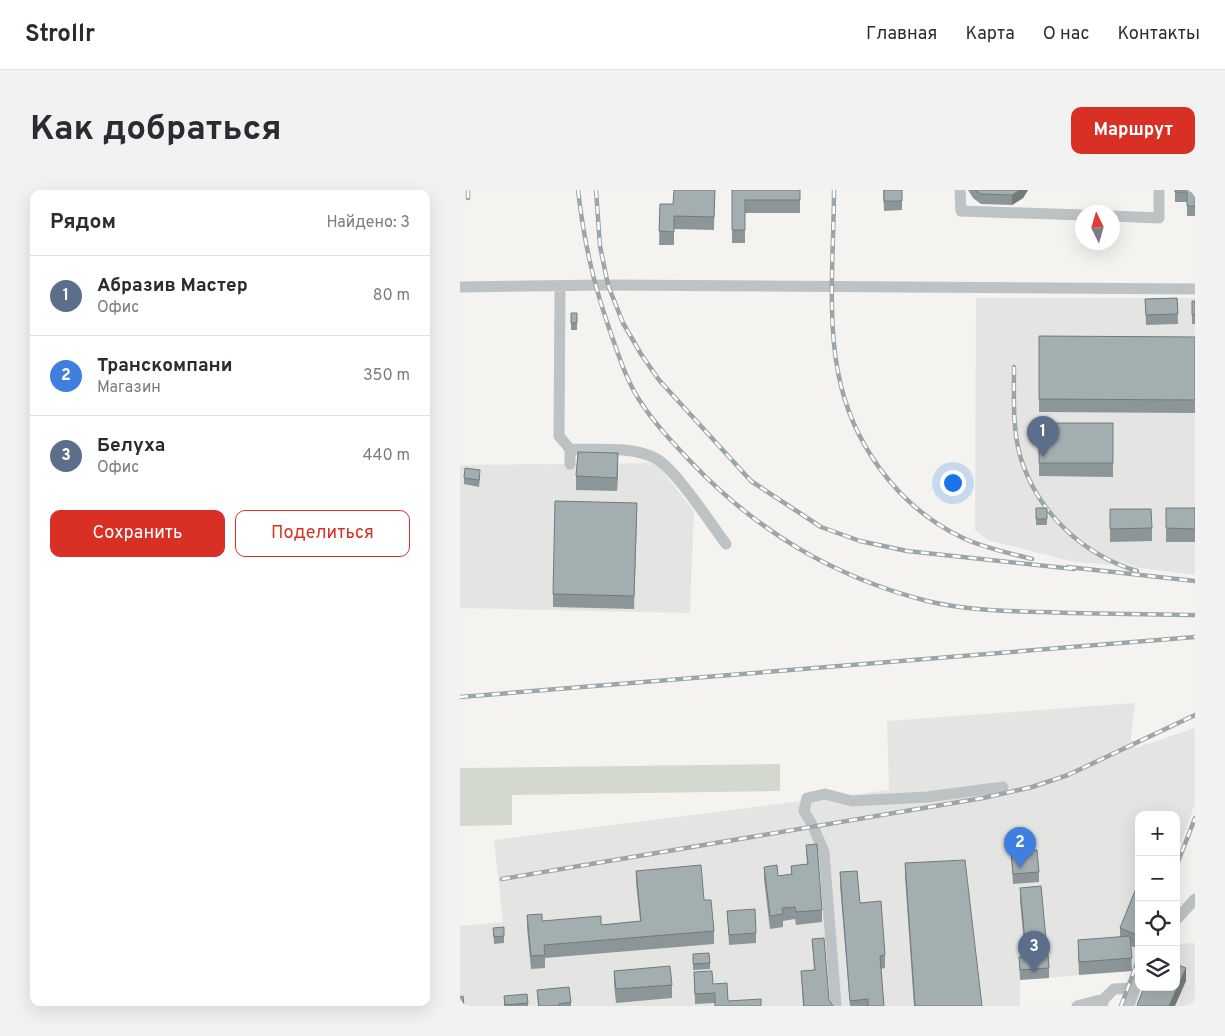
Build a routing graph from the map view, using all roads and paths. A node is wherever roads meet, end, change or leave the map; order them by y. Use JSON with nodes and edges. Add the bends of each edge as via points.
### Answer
{"nodes":[{"id":1,"x":960,"y":190,"type":"edge"},
{"id":2,"x":1159,"y":190,"type":"edge"},
{"id":3,"x":1075,"y":215,"type":"edge"},
{"id":4,"x":1120,"y":216,"type":"edge"},
{"id":5,"x":560,"y":286,"type":"junction"},
{"id":6,"x":460,"y":287,"type":"edge"},
{"id":7,"x":1195,"y":289,"type":"edge"},
{"id":8,"x":570,"y":449,"type":"junction"},
{"id":9,"x":570,"y":464,"type":"dead end"},
{"id":10,"x":726,"y":544,"type":"dead end"},
{"id":11,"x":1003,"y":787,"type":"dead end"},
{"id":12,"x":1195,"y":899,"type":"edge"},
{"id":13,"x":1180,"y":916,"type":"edge"},
{"id":14,"x":1134,"y":988,"type":"joint"},
{"id":15,"x":1103,"y":1003,"type":"edge"},
{"id":16,"x":836,"y":1006,"type":"edge"},
{"id":17,"x":1077,"y":1006,"type":"edge"},
{"id":18,"x":1129,"y":1006,"type":"edge"}],
"edges":[{"from":1,"to":3,"type":"street","via":[[961,211]]},
{"from":2,"to":4,"type":"street","via":[[1159,218]]},
{"from":5,"to":6,"type":"street"},
{"from":5,"to":7,"type":"street"},
{"from":5,"to":8,"type":"street","via":[[559,436]]},
{"from":8,"to":9,"type":"street"},
{"from":8,"to":10,"type":"street","via":[[619,451],[655,458],[690,495]]},
{"from":11,"to":16,"type":"street","via":[[927,797],[852,801],[825,794],[807,798],[804,810],[824,852]]},
{"from":12,"to":13,"type":"street"},
{"from":14,"to":15,"type":"street","via":[[1114,989]]},
{"from":14,"to":18,"type":"street"},
{"from":15,"to":17,"type":"street"}]}
